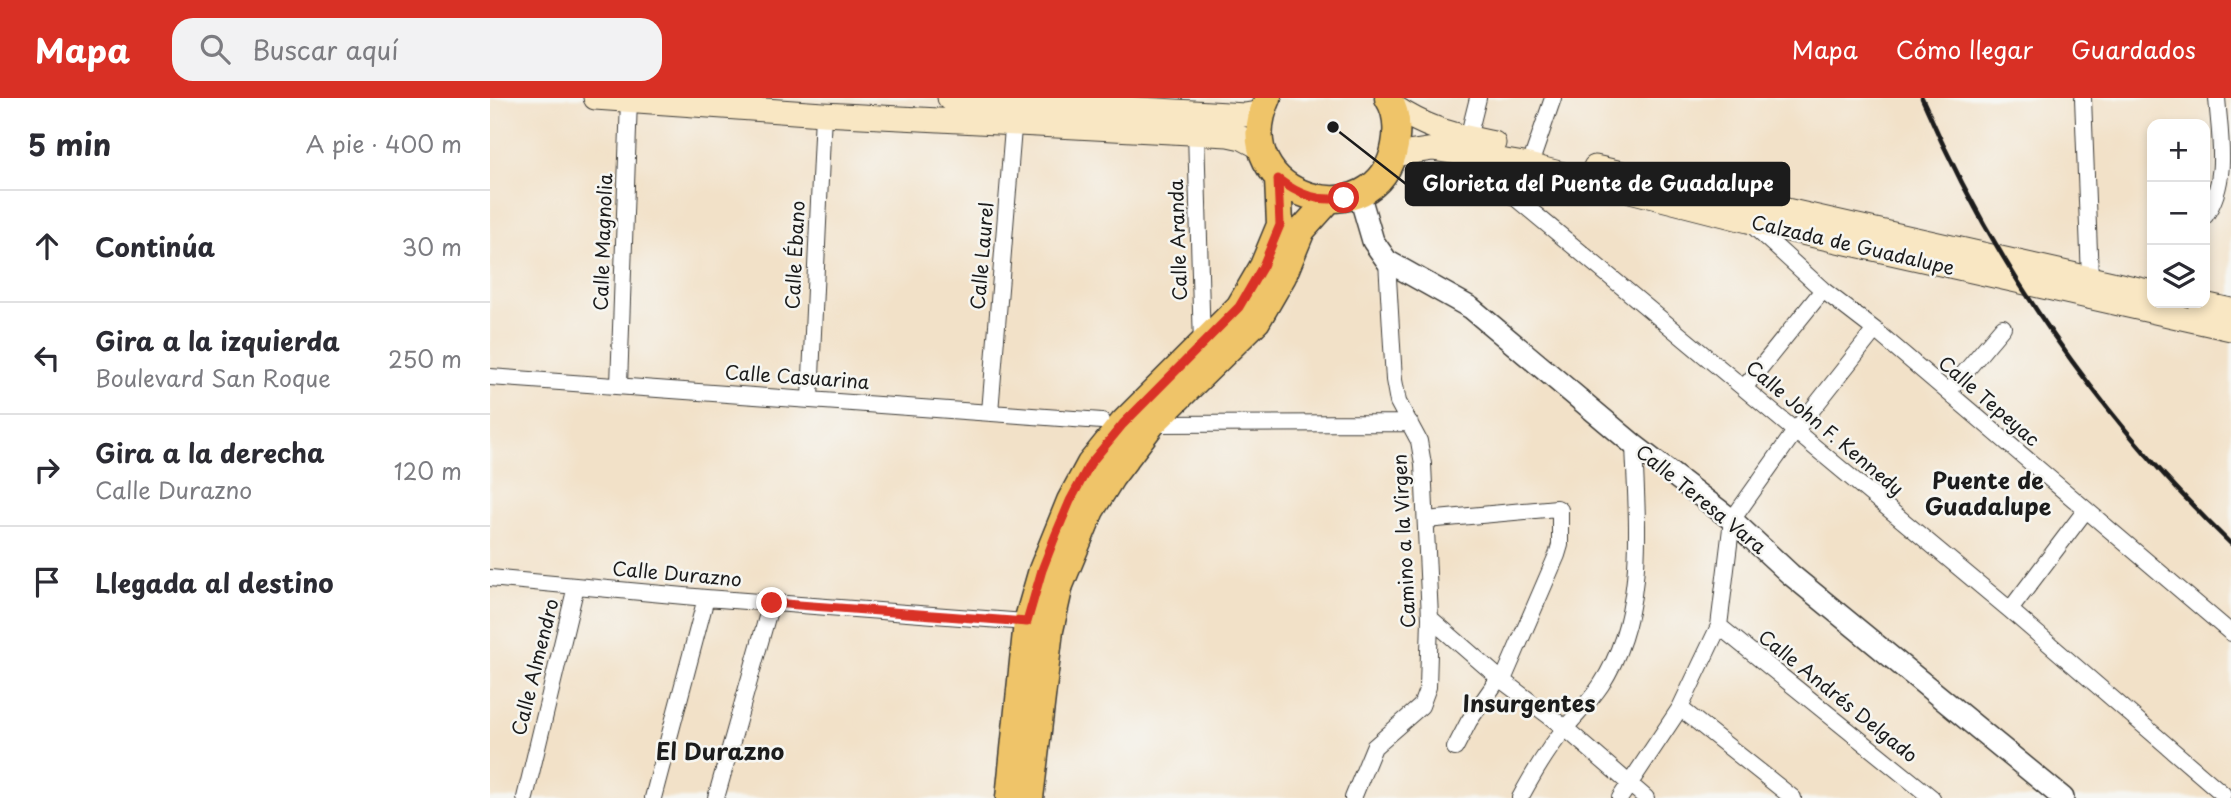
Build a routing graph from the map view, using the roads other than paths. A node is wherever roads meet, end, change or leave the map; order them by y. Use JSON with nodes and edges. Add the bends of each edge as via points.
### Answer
{"nodes":[{"id":1,"x":595,"y":98,"type":"edge"},
{"id":2,"x":949,"y":98,"type":"edge"},
{"id":3,"x":1478,"y":98,"type":"edge"},
{"id":4,"x":1553,"y":98,"type":"edge"},
{"id":5,"x":2082,"y":98,"type":"edge"},
{"id":6,"x":2217,"y":98,"type":"edge"},
{"id":7,"x":629,"y":100,"type":"junction"},
{"id":8,"x":1391,"y":102,"type":"edge"},
{"id":9,"x":1265,"y":105,"type":"edge"},
{"id":10,"x":823,"y":114,"type":"junction"},
{"id":11,"x":1015,"y":114,"type":"junction"},
{"id":12,"x":1196,"y":132,"type":"junction"},
{"id":13,"x":1464,"y":145,"type":"junction"},
{"id":14,"x":1261,"y":148,"type":"junction"},
{"id":15,"x":1534,"y":153,"type":"junction"},
{"id":16,"x":1394,"y":155,"type":"junction"},
{"id":17,"x":1278,"y":179,"type":"junction"},
{"id":18,"x":1359,"y":193,"type":"junction"},
{"id":19,"x":1724,"y":196,"type":"junction"},
{"id":20,"x":1329,"y":200,"type":"junction"},
{"id":21,"x":2210,"y":209,"type":"edge"},
{"id":22,"x":1748,"y":222,"type":"junction"},
{"id":23,"x":1387,"y":261,"type":"junction"},
{"id":24,"x":2090,"y":278,"type":"junction"},
{"id":25,"x":1823,"y":290,"type":"junction"},
{"id":26,"x":2147,"y":295,"type":"edge"},
{"id":27,"x":2147,"y":296,"type":"edge"},
{"id":28,"x":2210,"y":305,"type":"edge"},
{"id":29,"x":2179,"y":308,"type":"edge"},
{"id":30,"x":2231,"y":310,"type":"edge"},
{"id":31,"x":2003,"y":327,"type":"dead end"},
{"id":32,"x":2231,"y":329,"type":"edge"},
{"id":33,"x":1875,"y":330,"type":"junction"},
{"id":34,"x":1202,"y":346,"type":"junction"},
{"id":35,"x":490,"y":377,"type":"edge"},
{"id":36,"x":619,"y":385,"type":"junction"},
{"id":37,"x":1744,"y":388,"type":"junction"},
{"id":38,"x":1948,"y":392,"type":"junction"},
{"id":39,"x":810,"y":398,"type":"junction"},
{"id":40,"x":990,"y":412,"type":"junction"},
{"id":41,"x":1102,"y":421,"type":"dead end"},
{"id":42,"x":1410,"y":423,"type":"junction"},
{"id":43,"x":1152,"y":424,"type":"junction"},
{"id":44,"x":1796,"y":430,"type":"junction"},
{"id":45,"x":1634,"y":445,"type":"junction"},
{"id":46,"x":2085,"y":511,"type":"junction"},
{"id":47,"x":1426,"y":520,"type":"junction"},
{"id":48,"x":1732,"y":520,"type":"junction"},
{"id":49,"x":490,"y":578,"type":"edge"},
{"id":50,"x":576,"y":586,"type":"junction"},
{"id":51,"x":706,"y":598,"type":"junction"},
{"id":52,"x":772,"y":603,"type":"junction"},
{"id":53,"x":2010,"y":610,"type":"junction"},
{"id":54,"x":1430,"y":618,"type":"junction"},
{"id":55,"x":1027,"y":622,"type":"junction"},
{"id":56,"x":1719,"y":626,"type":"junction"},
{"id":57,"x":2231,"y":634,"type":"edge"},
{"id":58,"x":1501,"y":679,"type":"junction"},
{"id":59,"x":1680,"y":708,"type":"junction"},
{"id":60,"x":1565,"y":728,"type":"junction"},
{"id":61,"x":1455,"y":748,"type":"dead end"},
{"id":62,"x":1629,"y":784,"type":"junction"},
{"id":63,"x":2222,"y":794,"type":"dead end"},
{"id":64,"x":525,"y":798,"type":"edge"},
{"id":65,"x":653,"y":798,"type":"edge"},
{"id":66,"x":716,"y":798,"type":"edge"},
{"id":67,"x":1009,"y":798,"type":"edge"},
{"id":68,"x":1030,"y":798,"type":"edge"},
{"id":69,"x":1353,"y":798,"type":"edge"},
{"id":70,"x":1520,"y":798,"type":"edge"},
{"id":71,"x":1620,"y":798,"type":"edge"},
{"id":72,"x":1646,"y":798,"type":"edge"},
{"id":73,"x":1793,"y":798,"type":"edge"},
{"id":74,"x":1932,"y":798,"type":"edge"},
{"id":75,"x":2063,"y":798,"type":"edge"}],
"edges":[{"from":1,"to":7,"type":"main road"},
{"from":2,"to":11,"type":"main road"},
{"from":3,"to":13,"type":"street"},
{"from":4,"to":15,"type":"street"},
{"from":5,"to":24,"type":"street"},
{"from":6,"to":21,"type":"street","via":[[2222,178]]},
{"from":7,"to":10,"type":"main road"},
{"from":7,"to":36,"type":"street","name":"Calle Magnolia"},
{"from":8,"to":13,"type":"main road","name":"Calzada de Guadalupe","via":[[1418,122]]},
{"from":8,"to":16,"type":"main road","via":[[1398,130]]},
{"from":9,"to":11,"type":"main road","via":[[1245,115]]},
{"from":9,"to":14,"type":"main road","via":[[1259,130]]},
{"from":10,"to":11,"type":"main road"},
{"from":10,"to":39,"type":"street","name":"Calle Ébano"},
{"from":11,"to":12,"type":"main road"},
{"from":11,"to":40,"type":"street","name":"Calle Laurel"},
{"from":12,"to":14,"type":"main road","via":[[1242,138]]},
{"from":12,"to":34,"type":"street","name":"Calle Aranda"},
{"from":13,"to":15,"type":"main road","name":"Calzada de Guadalupe"},
{"from":13,"to":16,"type":"main road","name":"Calzada de Guadalupe"},
{"from":13,"to":22,"type":"main road","name":"Calzada de Guadalupe"},
{"from":13,"to":37,"type":"street","name":"Calle John F. Kennedy"},
{"from":14,"to":17,"type":"main road"},
{"from":15,"to":19,"type":"main road","name":"Calzada de Guadalupe"},
{"from":16,"to":18,"type":"main road","via":[[1374,184]]},
{"from":17,"to":20,"type":"main road","via":[[1310,198]]},
{"from":17,"to":34,"type":"main road","via":[[1280,225],[1263,266],[1239,307]]},
{"from":18,"to":20,"type":"main road"},
{"from":18,"to":23,"type":"street","via":[[1373,241]]},
{"from":19,"to":22,"type":"street","name":"Calle Tepeyac"},
{"from":19,"to":24,"type":"main road","name":"Calzada de Guadalupe"},
{"from":20,"to":43,"type":"main road","via":[[1302,230],[1257,321]]},
{"from":22,"to":25,"type":"street","name":"Calle Tepeyac"},
{"from":22,"to":27,"type":"main road","name":"Calzada de Guadalupe"},
{"from":23,"to":42,"type":"street","name":"Camino a la Virgen","via":[[1394,380],[1398,402]]},
{"from":23,"to":45,"type":"street","name":"Calle Teresa Vara","via":[[1471,308]]},
{"from":24,"to":26,"type":"main road","name":"Calzada de Guadalupe"},
{"from":25,"to":33,"type":"street","name":"Calle Tepeyac"},
{"from":25,"to":37,"type":"street"},
{"from":28,"to":30,"type":"main road"},
{"from":29,"to":32,"type":"main road","name":"Calzada de Guadalupe"},
{"from":31,"to":38,"type":"street"},
{"from":33,"to":38,"type":"street","name":"Calle Tepeyac"},
{"from":33,"to":44,"type":"street"},
{"from":34,"to":55,"type":"main road","via":[[1123,424],[1090,464],[1056,534]]},
{"from":35,"to":36,"type":"street","name":"Calle Casuarina"},
{"from":36,"to":39,"type":"street","name":"Calle Casuarina"},
{"from":37,"to":44,"type":"street","name":"Calle John F. Kennedy"},
{"from":38,"to":46,"type":"street","name":"Calle Tepeyac"},
{"from":39,"to":40,"type":"street","name":"Calle Casuarina"},
{"from":40,"to":41,"type":"street","name":"Calle Casuarina"},
{"from":42,"to":43,"type":"street"},
{"from":42,"to":47,"type":"street","name":"Camino a la Virgen","via":[[1419,441]]},
{"from":43,"to":68,"type":"main road","via":[[1091,510],[1060,585],[1050,630]]},
{"from":44,"to":48,"type":"street"},
{"from":44,"to":53,"type":"street","name":"Calle John F. Kennedy"},
{"from":45,"to":48,"type":"street","name":"Calle Teresa Vara"},
{"from":45,"to":60,"type":"street","via":[[1637,566],[1632,602],[1612,665]]},
{"from":46,"to":53,"type":"street"},
{"from":46,"to":57,"type":"street","name":"Calle Tepeyac"},
{"from":47,"to":54,"type":"street","name":"Camino a la Virgen"},
{"from":47,"to":58,"type":"street","via":[[1560,510],[1557,555]]},
{"from":48,"to":56,"type":"street"},
{"from":48,"to":75,"type":"street","name":"Calle Teresa Vara","via":[[1790,574]]},
{"from":49,"to":50,"type":"street","name":"Calle Durazno"},
{"from":50,"to":51,"type":"street","name":"Calle Durazno"},
{"from":50,"to":64,"type":"street","name":"Calle Almendro"},
{"from":51,"to":52,"type":"street","name":"Calle Durazno"},
{"from":51,"to":65,"type":"street"},
{"from":52,"to":55,"type":"street","name":"Calle Durazno"},
{"from":52,"to":66,"type":"street"},
{"from":53,"to":63,"type":"street","name":"Calle John F. Kennedy"},
{"from":54,"to":58,"type":"street"},
{"from":54,"to":69,"type":"street","name":"Camino a la Virgen","via":[[1426,697],[1374,747]]},
{"from":55,"to":67,"type":"main road"},
{"from":56,"to":59,"type":"street"},
{"from":56,"to":74,"type":"street","name":"Calle Andrés Delgado"},
{"from":58,"to":60,"type":"street"},
{"from":58,"to":61,"type":"street"},
{"from":59,"to":62,"type":"street"},
{"from":59,"to":73,"type":"street"},
{"from":60,"to":62,"type":"street"},
{"from":60,"to":70,"type":"street"},
{"from":62,"to":71,"type":"street"},
{"from":62,"to":72,"type":"street"}]}
